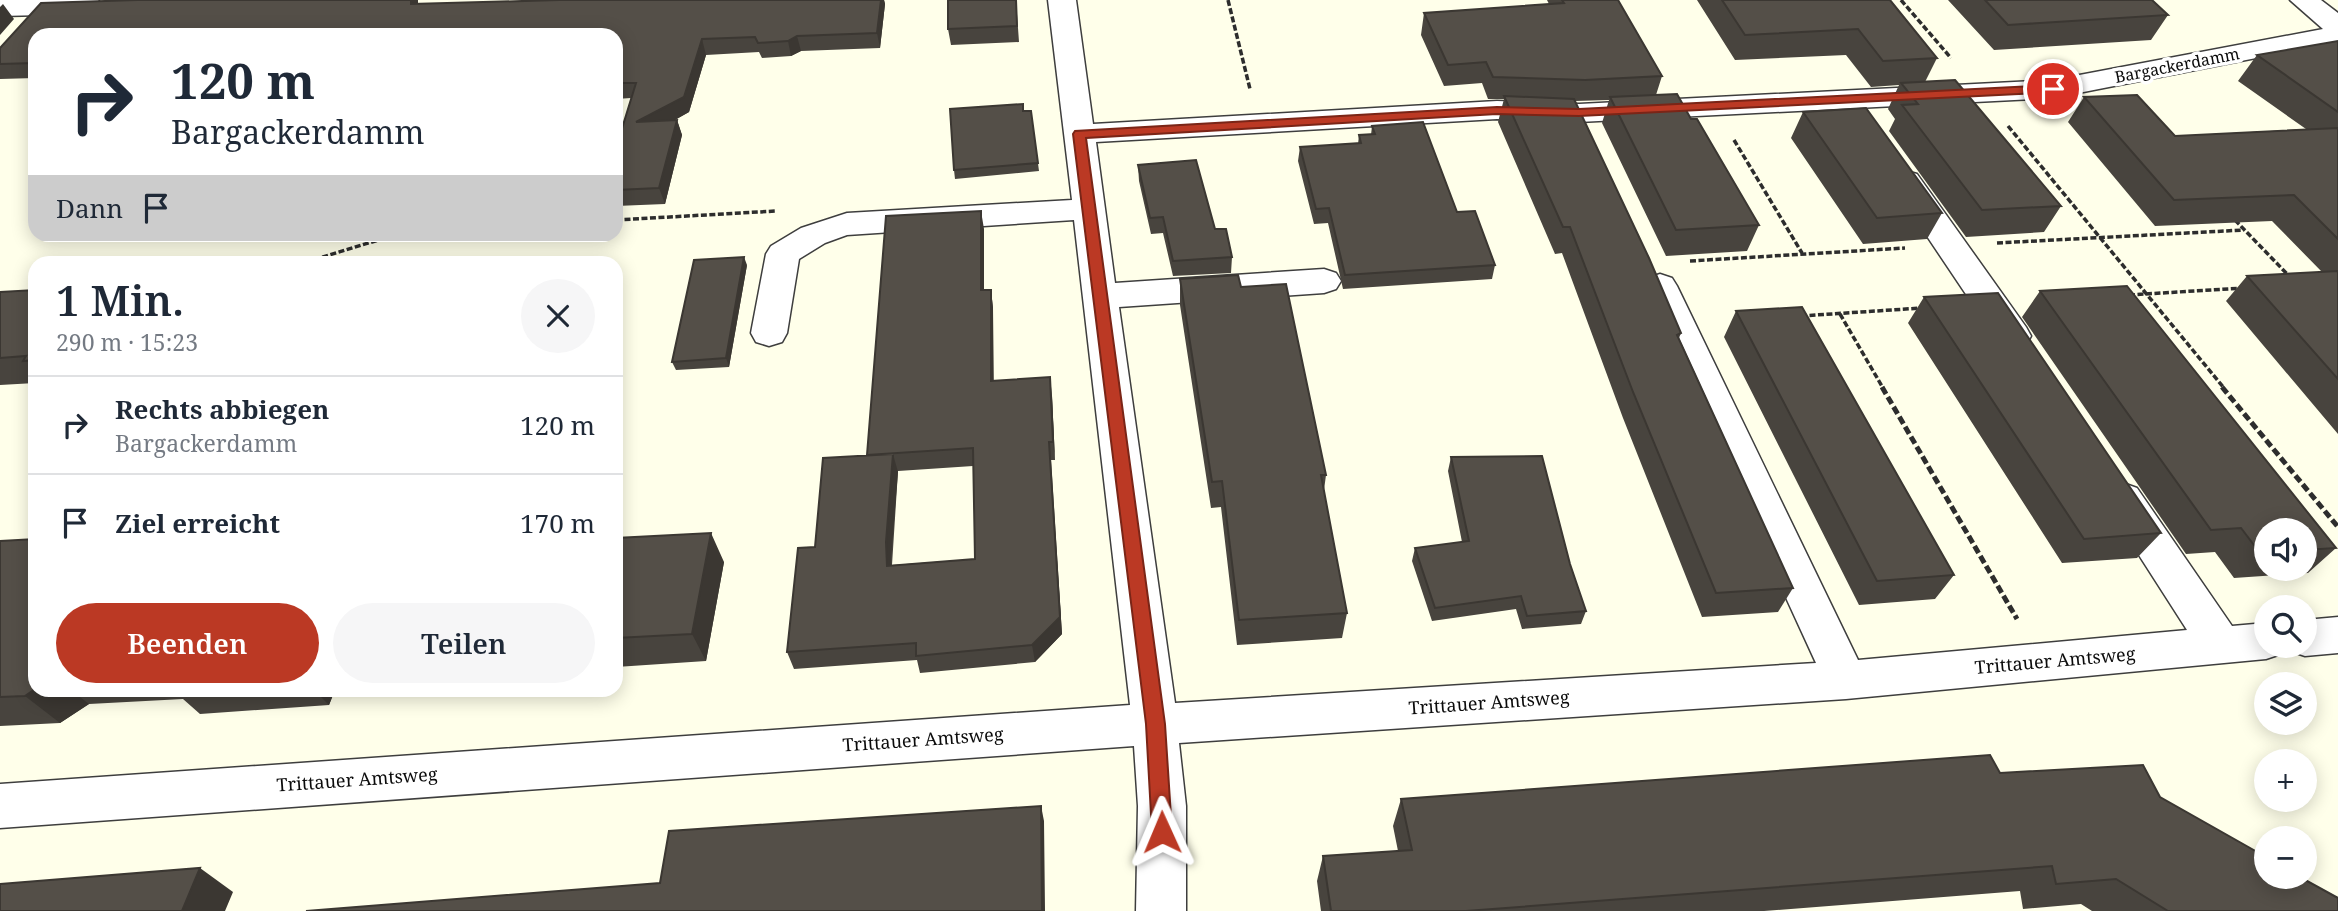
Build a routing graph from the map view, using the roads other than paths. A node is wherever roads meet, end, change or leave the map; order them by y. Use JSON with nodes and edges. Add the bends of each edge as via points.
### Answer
{"nodes":[{"id":1,"x":1062,"y":0,"type":"edge"},
{"id":2,"x":2304,"y":0,"type":"edge"},
{"id":3,"x":110,"y":5,"type":"edge"},
{"id":4,"x":43,"y":7,"type":"junction"},
{"id":5,"x":0,"y":8,"type":"edge"},
{"id":6,"x":2338,"y":27,"type":"edge"},
{"id":7,"x":2338,"y":34,"type":"edge"},
{"id":8,"x":17,"y":36,"type":"edge"},
{"id":9,"x":1848,"y":100,"type":"junction"},
{"id":10,"x":1080,"y":134,"type":"junction"},
{"id":11,"x":1089,"y":209,"type":"junction"},
{"id":12,"x":1656,"y":278,"type":"edge"},
{"id":13,"x":1324,"y":281,"type":"dead end"},
{"id":14,"x":1100,"y":296,"type":"junction"},
{"id":15,"x":768,"y":334,"type":"dead end"},
{"id":16,"x":2030,"y":361,"type":"edge"},
{"id":17,"x":2106,"y":475,"type":"edge"},
{"id":18,"x":2338,"y":635,"type":"edge"},
{"id":19,"x":2317,"y":637,"type":"edge"},
{"id":20,"x":2254,"y":642,"type":"edge"},
{"id":21,"x":2221,"y":645,"type":"junction"},
{"id":22,"x":1846,"y":680,"type":"junction"},
{"id":23,"x":1155,"y":724,"type":"junction"},
{"id":24,"x":0,"y":806,"type":"edge"},
{"id":25,"x":1161,"y":911,"type":"edge"}],
"edges":[{"from":1,"to":10,"type":"street"},
{"from":2,"to":6,"type":"street"},
{"from":3,"to":4,"type":"street"},
{"from":4,"to":5,"type":"street"},
{"from":4,"to":8,"type":"street"},
{"from":7,"to":9,"type":"street","name":"Bargackerdamm","via":[[2053,89]]},
{"from":9,"to":10,"type":"street","name":"Bargackerdamm","via":[[1714,106],[1585,125],[1497,110]]},
{"from":9,"to":16,"type":"street"},
{"from":10,"to":11,"type":"street"},
{"from":11,"to":14,"type":"street"},
{"from":11,"to":15,"type":"street","via":[[831,228],[783,254]]},
{"from":12,"to":22,"type":"street"},
{"from":13,"to":14,"type":"street"},
{"from":14,"to":23,"type":"street"},
{"from":17,"to":21,"type":"street"},
{"from":18,"to":19,"type":"street"},
{"from":20,"to":21,"type":"street","name":"Trittauer Amtsweg"},
{"from":21,"to":22,"type":"street","name":"Trittauer Amtsweg"},
{"from":22,"to":23,"type":"street","name":"Trittauer Amtsweg"},
{"from":23,"to":24,"type":"street","name":"Trittauer Amtsweg"},
{"from":23,"to":25,"type":"street","via":[[1162,806]]}]}
